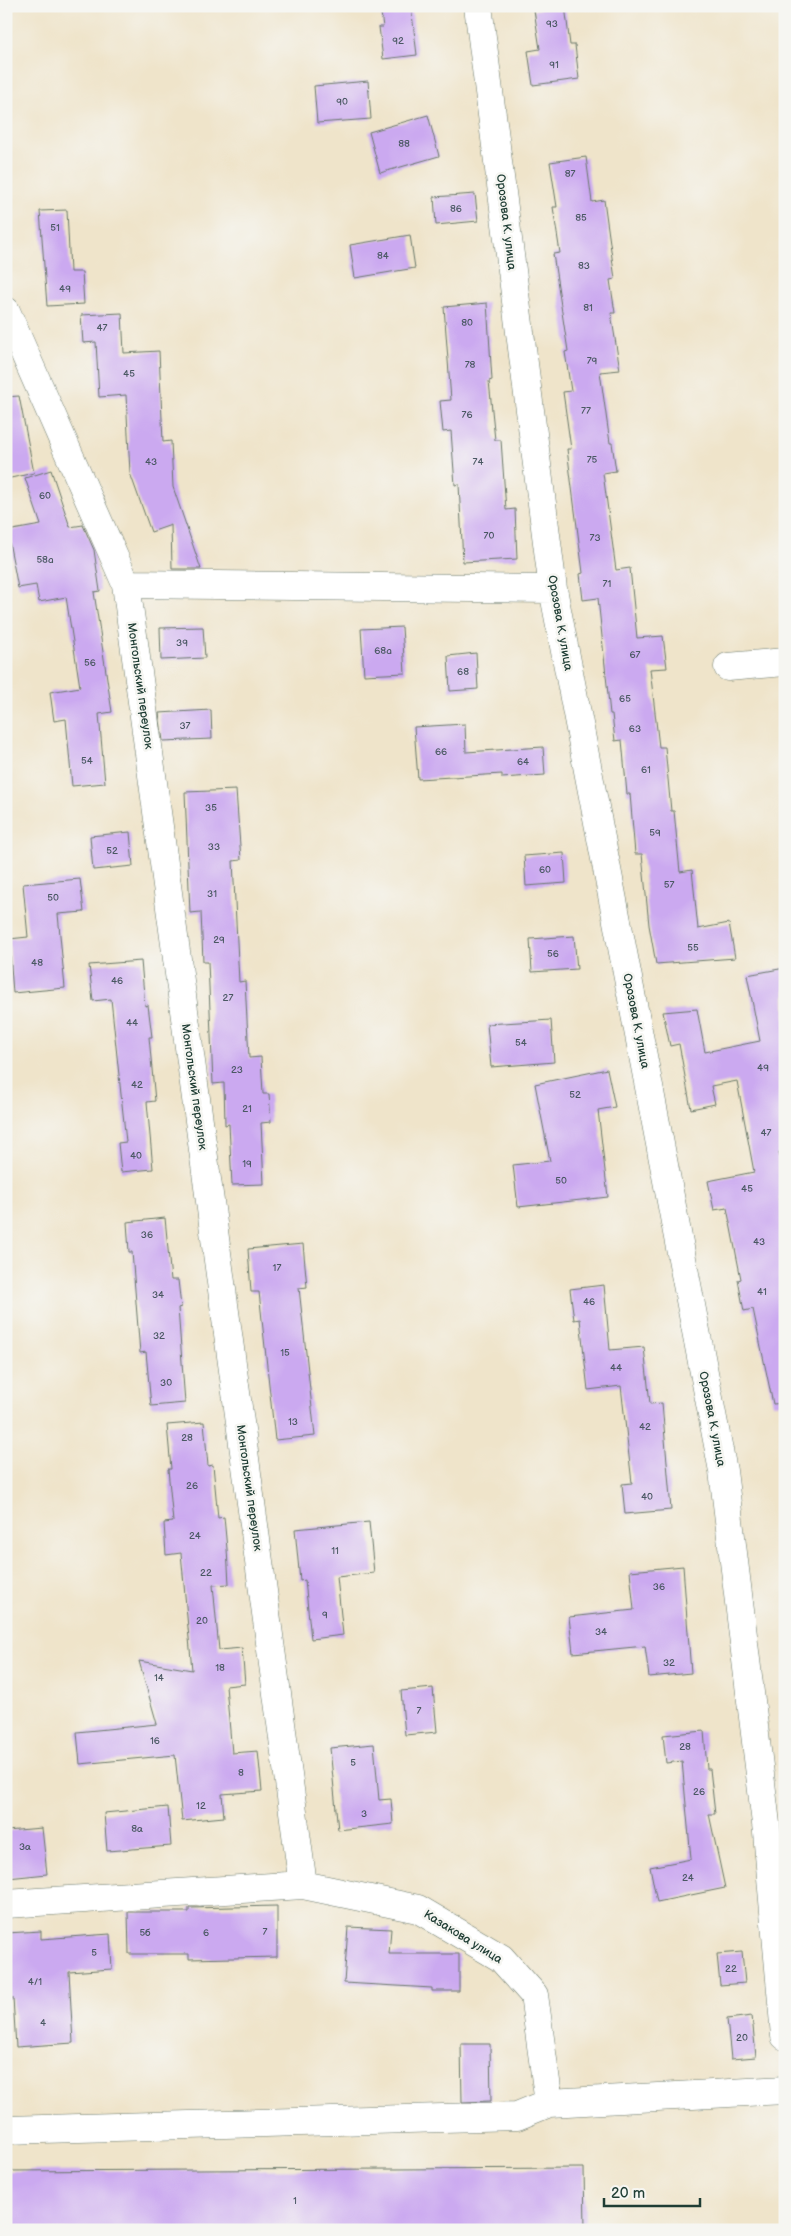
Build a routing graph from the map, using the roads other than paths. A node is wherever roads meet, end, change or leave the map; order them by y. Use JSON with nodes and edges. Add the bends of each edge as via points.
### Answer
{"nodes":[{"id":1,"x":478,"y":6,"type":"edge"},
{"id":2,"x":6,"y":311,"type":"edge"},
{"id":3,"x":126,"y":584,"type":"junction"},
{"id":4,"x":553,"y":589,"type":"junction"},
{"id":5,"x":785,"y":662,"type":"edge"},
{"id":6,"x":728,"y":667,"type":"dead end"},
{"id":7,"x":303,"y":1885,"type":"junction"},
{"id":8,"x":6,"y":1904,"type":"edge"},
{"id":9,"x":785,"y":2036,"type":"edge"},
{"id":10,"x":785,"y":2090,"type":"edge"},
{"id":11,"x":549,"y":2103,"type":"junction"},
{"id":12,"x":6,"y":2130,"type":"edge"}],
"edges":[{"from":1,"to":4,"type":"street","name":"Орозова К. улица"},
{"from":2,"to":3,"type":"street","name":"Монгольский переулок"},
{"from":3,"to":4,"type":"street"},
{"from":3,"to":7,"type":"street","name":"Монгольский переулок"},
{"from":4,"to":9,"type":"street","name":"Орозова К. улица","via":[[723,1471],[767,1832]]},
{"from":5,"to":6,"type":"street"},
{"from":7,"to":8,"type":"street","name":"Казакова улица"},
{"from":7,"to":11,"type":"street","name":"Казакова улица","via":[[418,1910],[501,1958],[534,1995]]},
{"from":10,"to":11,"type":"street"},
{"from":11,"to":12,"type":"street","via":[[517,2116]]}]}
